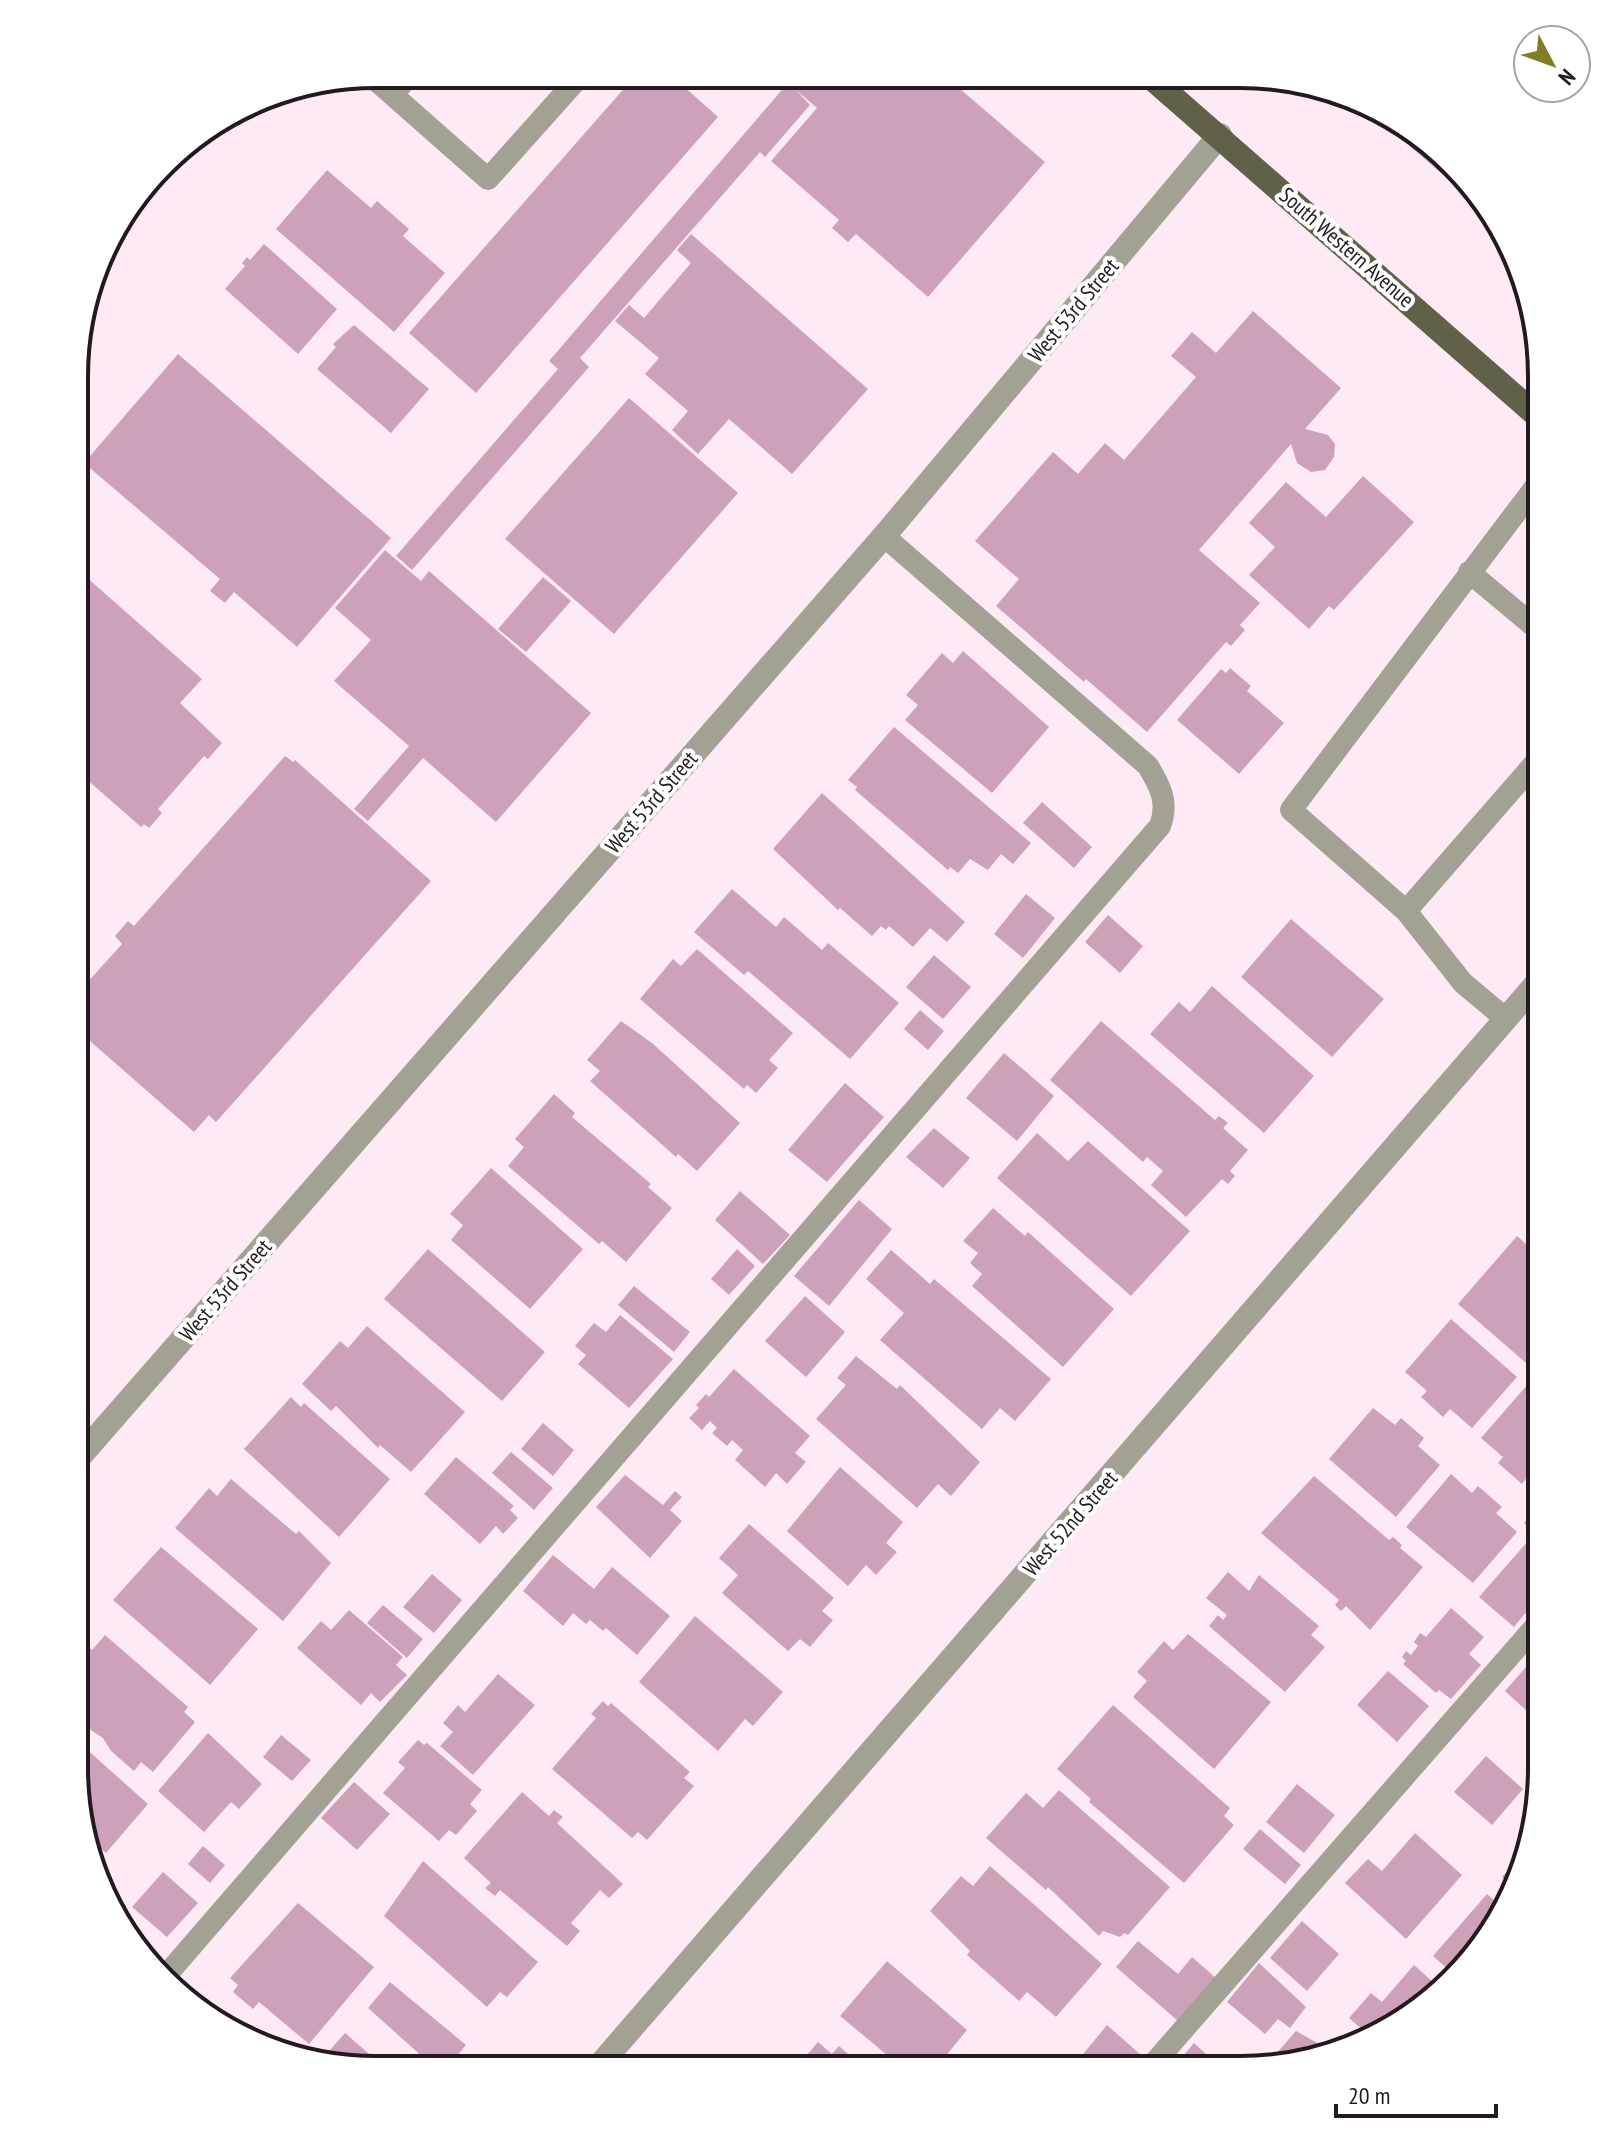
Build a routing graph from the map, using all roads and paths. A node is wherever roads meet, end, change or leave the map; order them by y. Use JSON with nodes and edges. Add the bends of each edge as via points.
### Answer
{"nodes":[{"id":1,"x":386,"y":88,"type":"edge"},
{"id":2,"x":398,"y":88,"type":"edge"},
{"id":3,"x":569,"y":88,"type":"edge"},
{"id":4,"x":1163,"y":88,"type":"edge"},
{"id":5,"x":393,"y":94,"type":"junction"},
{"id":6,"x":1220,"y":135,"type":"junction"},
{"id":7,"x":1528,"y":408,"type":"edge"},
{"id":8,"x":1528,"y":496,"type":"edge"},
{"id":9,"x":884,"y":536,"type":"junction"},
{"id":10,"x":1469,"y":572,"type":"junction"},
{"id":11,"x":1528,"y":621,"type":"edge"},
{"id":12,"x":1528,"y":771,"type":"edge"},
{"id":13,"x":1406,"y":911,"type":"junction"},
{"id":14,"x":1528,"y":993,"type":"edge"},
{"id":15,"x":1506,"y":1019,"type":"junction"},
{"id":16,"x":88,"y":1447,"type":"edge"},
{"id":17,"x":1528,"y":1635,"type":"edge"},
{"id":18,"x":170,"y":1970,"type":"edge"},
{"id":19,"x":607,"y":2056,"type":"edge"},
{"id":20,"x":1160,"y":2056,"type":"edge"}],
"edges":[{"from":1,"to":5,"type":"lane"},
{"from":2,"to":5,"type":"lane"},
{"from":3,"to":5,"type":"lane","via":[[488,179]]},
{"from":4,"to":6,"type":"main road","name":"South Western Avenue"},
{"from":6,"to":7,"type":"main road","name":"South Western Avenue"},
{"from":6,"to":9,"type":"street","name":"West 53rd Street"},
{"from":8,"to":10,"type":"lane"},
{"from":9,"to":16,"type":"street","name":"West 53rd Street"},
{"from":9,"to":18,"type":"lane","via":[[1148,766],[1166,810],[1160,826]]},
{"from":10,"to":11,"type":"lane"},
{"from":10,"to":13,"type":"lane","via":[[1291,810]]},
{"from":12,"to":13,"type":"lane"},
{"from":13,"to":15,"type":"lane","via":[[1463,983]]},
{"from":14,"to":15,"type":"street","name":"West 52nd Street"},
{"from":15,"to":19,"type":"street","name":"West 52nd Street"},
{"from":17,"to":20,"type":"lane"}]}
